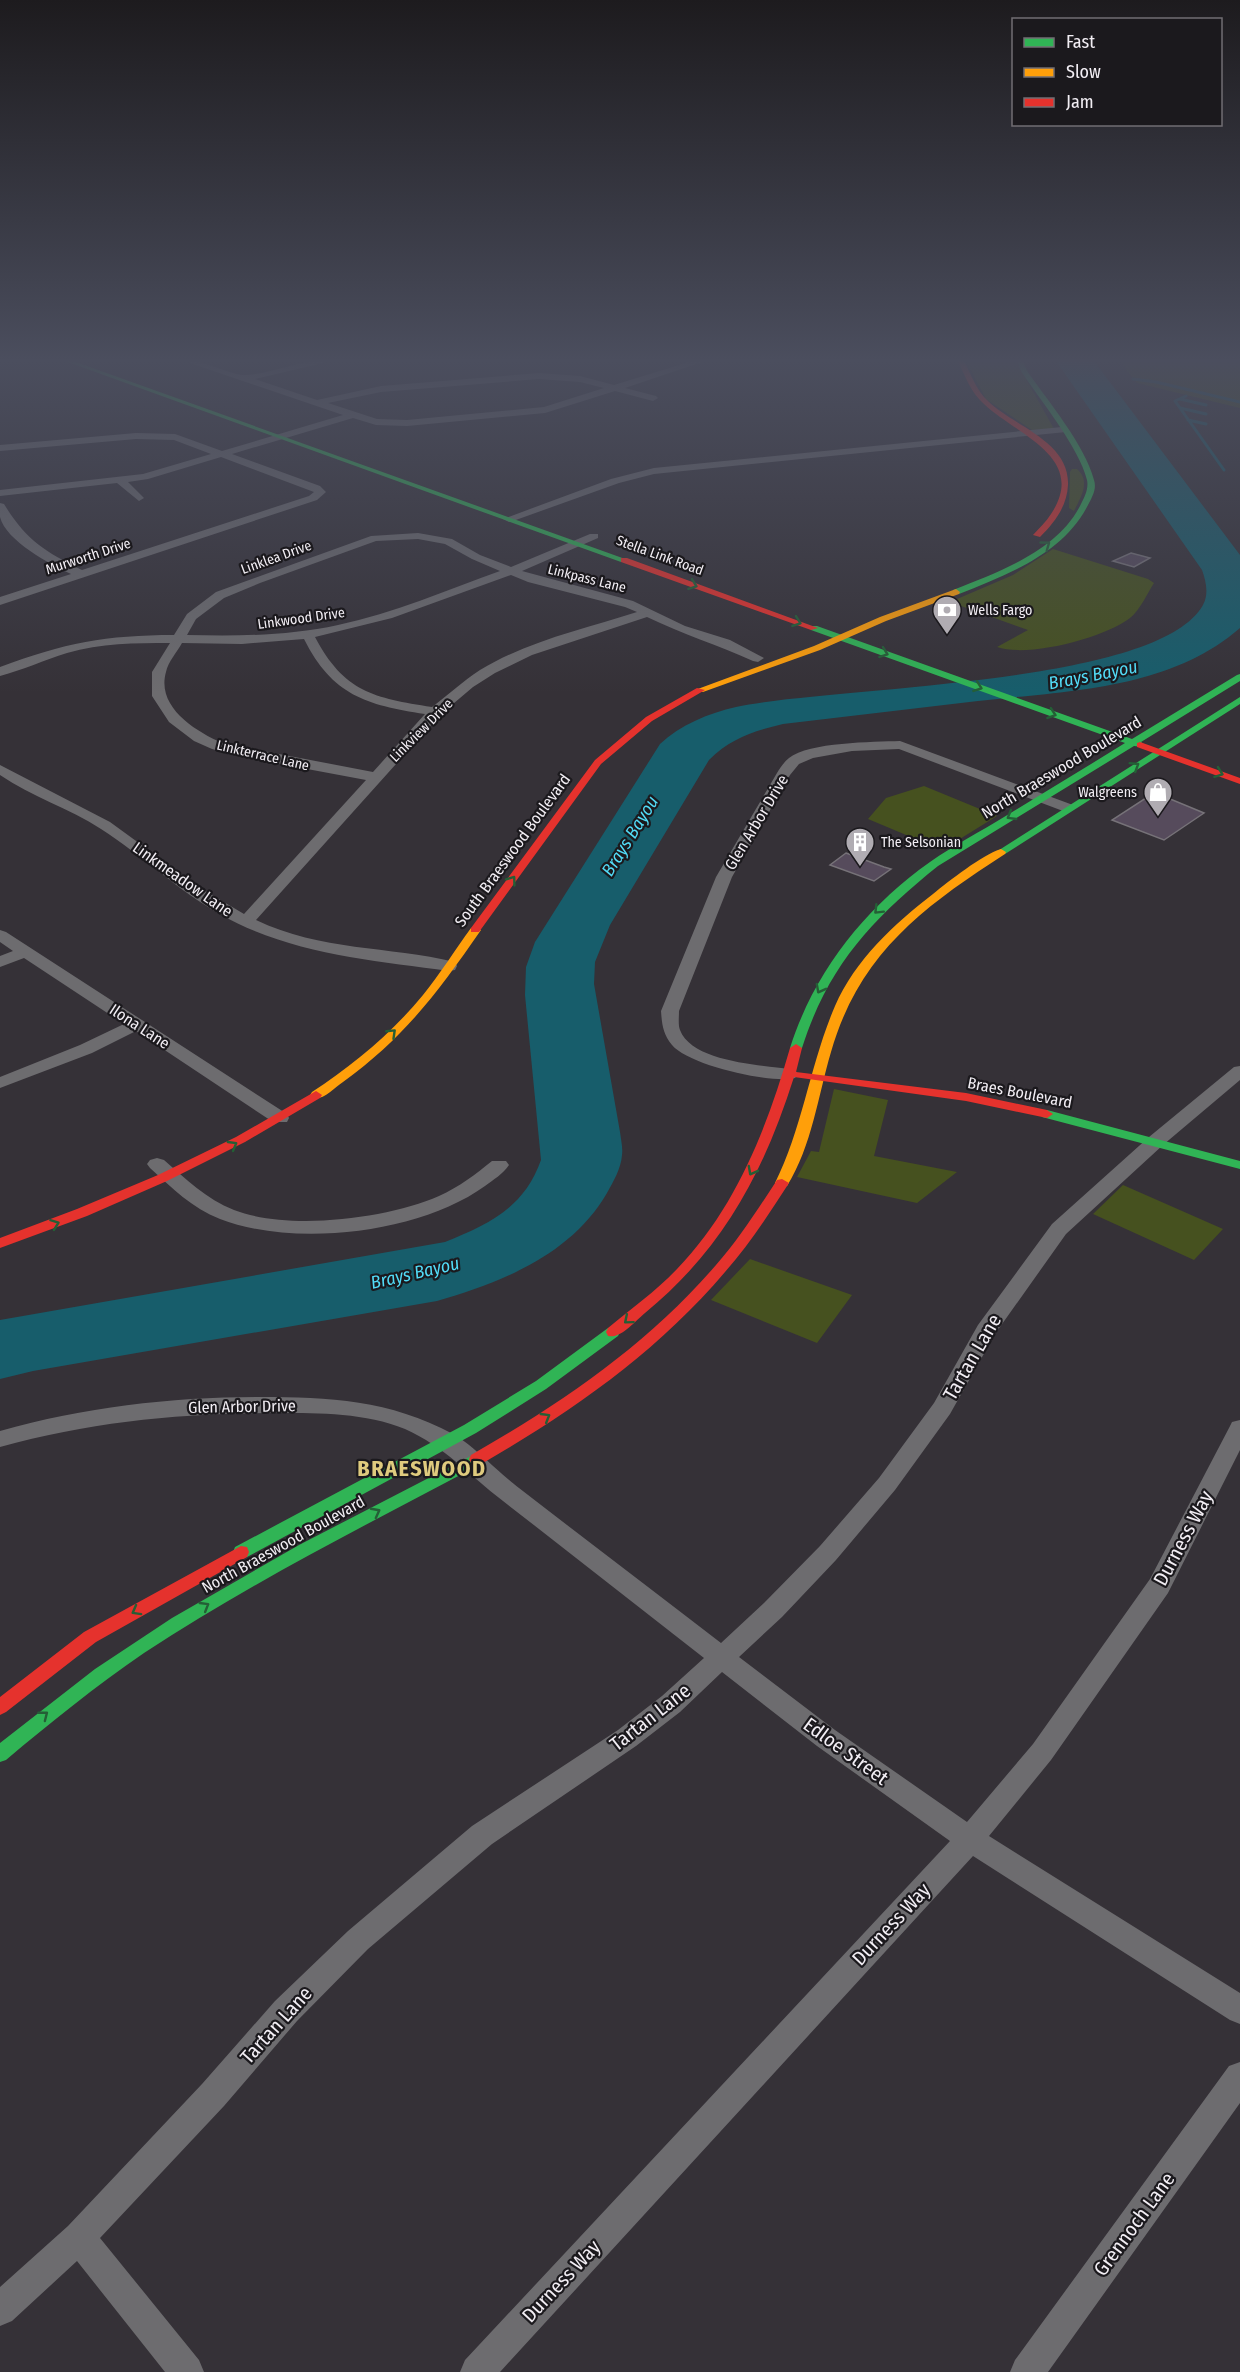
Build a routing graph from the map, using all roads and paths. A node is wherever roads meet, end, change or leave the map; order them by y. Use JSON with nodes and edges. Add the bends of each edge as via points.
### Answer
{"nodes":[{"id":1,"x":166,"y":472,"type":"edge"},
{"id":2,"x":272,"y":472,"type":"edge"},
{"id":3,"x":377,"y":472,"type":"edge"},
{"id":4,"x":411,"y":472,"type":"edge"},
{"id":5,"x":651,"y":472,"type":"edge"},
{"id":6,"x":1063,"y":472,"type":"edge"},
{"id":7,"x":1087,"y":472,"type":"edge"},
{"id":8,"x":395,"y":478,"type":"junction"},
{"id":9,"x":122,"y":481,"type":"junction"},
{"id":10,"x":452,"y":486,"type":"junction"},
{"id":11,"x":0,"y":493,"type":"edge"},
{"id":12,"x":139,"y":498,"type":"dead end"},
{"id":13,"x":0,"y":506,"type":"edge"},
{"id":14,"x":527,"y":512,"type":"junction"},
{"id":15,"x":1058,"y":513,"type":"junction"},
{"id":16,"x":1079,"y":516,"type":"junction"},
{"id":17,"x":509,"y":519,"type":"junction"},
{"id":18,"x":406,"y":531,"type":"joint"},
{"id":19,"x":594,"y":536,"type":"junction"},
{"id":20,"x":579,"y":544,"type":"junction"},
{"id":21,"x":1002,"y":561,"type":"junction"},
{"id":22,"x":670,"y":563,"type":"junction"},
{"id":23,"x":1016,"y":565,"type":"junction"},
{"id":24,"x":653,"y":570,"type":"junction"},
{"id":25,"x":511,"y":571,"type":"junction"},
{"id":26,"x":80,"y":574,"type":"junction"},
{"id":27,"x":0,"y":601,"type":"edge"},
{"id":28,"x":923,"y":602,"type":"junction"},
{"id":29,"x":648,"y":614,"type":"junction"},
{"id":30,"x":845,"y":632,"type":"junction"},
{"id":31,"x":308,"y":635,"type":"junction"},
{"id":32,"x":177,"y":640,"type":"junction"},
{"id":33,"x":759,"y":658,"type":"junction"},
{"id":34,"x":951,"y":662,"type":"dead end"},
{"id":35,"x":0,"y":672,"type":"edge"},
{"id":36,"x":1240,"y":677,"type":"edge"},
{"id":37,"x":1240,"y":700,"type":"edge"},
{"id":38,"x":435,"y":712,"type":"junction"},
{"id":39,"x":636,"y":712,"type":"dead end"},
{"id":40,"x":1129,"y":725,"type":"dead end"},
{"id":41,"x":1149,"y":732,"type":"junction"},
{"id":42,"x":1175,"y":742,"type":"junction"},
{"id":43,"x":1134,"y":743,"type":"junction"},
{"id":44,"x":1190,"y":747,"type":"dead end"},
{"id":45,"x":1159,"y":752,"type":"junction"},
{"id":46,"x":0,"y":769,"type":"edge"},
{"id":47,"x":375,"y":777,"type":"junction"},
{"id":48,"x":1240,"y":780,"type":"edge"},
{"id":49,"x":1041,"y":798,"type":"junction"},
{"id":50,"x":1068,"y":808,"type":"junction"},
{"id":51,"x":246,"y":921,"type":"junction"},
{"id":52,"x":0,"y":935,"type":"edge"},
{"id":53,"x":851,"y":940,"type":"junction"},
{"id":54,"x":884,"y":940,"type":"junction"},
{"id":55,"x":26,"y":952,"type":"junction"},
{"id":56,"x":0,"y":962,"type":"edge"},
{"id":57,"x":449,"y":966,"type":"junction"},
{"id":58,"x":137,"y":1024,"type":"junction"},
{"id":59,"x":1240,"y":1071,"type":"edge"},
{"id":60,"x":789,"y":1074,"type":"junction"},
{"id":61,"x":818,"y":1077,"type":"junction"},
{"id":62,"x":0,"y":1083,"type":"edge"},
{"id":63,"x":268,"y":1110,"type":"junction"},
{"id":64,"x":1156,"y":1141,"type":"junction"},
{"id":65,"x":499,"y":1165,"type":"dead end"},
{"id":66,"x":1240,"y":1165,"type":"edge"},
{"id":67,"x":161,"y":1167,"type":"junction"},
{"id":68,"x":0,"y":1243,"type":"edge"},
{"id":69,"x":672,"y":1281,"type":"junction"},
{"id":70,"x":699,"y":1294,"type":"junction"},
{"id":71,"x":1240,"y":1428,"type":"edge"},
{"id":72,"x":0,"y":1439,"type":"edge"},
{"id":73,"x":448,"y":1441,"type":"junction"},
{"id":74,"x":472,"y":1463,"type":"junction"},
{"id":75,"x":721,"y":1659,"type":"junction"},
{"id":76,"x":0,"y":1707,"type":"edge"},
{"id":77,"x":0,"y":1754,"type":"edge"},
{"id":78,"x":970,"y":1839,"type":"junction"},
{"id":79,"x":1240,"y":2010,"type":"edge"},
{"id":80,"x":1240,"y":2077,"type":"edge"},
{"id":81,"x":80,"y":2237,"type":"junction"},
{"id":82,"x":0,"y":2309,"type":"edge"},
{"id":83,"x":187,"y":2372,"type":"edge"},
{"id":84,"x":477,"y":2372,"type":"edge"},
{"id":85,"x":1027,"y":2372,"type":"edge"}],
"edges":[{"from":1,"to":9,"type":"street"},
{"from":2,"to":26,"type":"street","name":"Murworth Drive","via":[[321,492],[313,498]]},
{"from":3,"to":8,"type":"main road","name":"Stella Link Road"},
{"from":4,"to":10,"type":"main road","name":"Stella Link Road"},
{"from":5,"to":14,"type":"street"},
{"from":6,"to":15,"type":"main road","name":"South Braeswood Boulevard","via":[[1067,485]]},
{"from":7,"to":16,"type":"main road","name":"South Braeswood Boulevard","via":[[1091,488]]},
{"from":8,"to":10,"type":"main road","via":[[438,488]]},
{"from":8,"to":17,"type":"main road","name":"Stella Link Road"},
{"from":9,"to":11,"type":"street"},
{"from":9,"to":12,"type":"street"},
{"from":10,"to":14,"type":"main road","name":"Stella Link Road"},
{"from":13,"to":26,"type":"street","via":[[35,549]]},
{"from":14,"to":17,"type":"street"},
{"from":14,"to":19,"type":"main road","name":"Stella Link Road"},
{"from":15,"to":16,"type":"main road"},
{"from":15,"to":21,"type":"main road","name":"South Braeswood Boulevard","via":[[1041,532]]},
{"from":23,"to":16,"type":"main road","name":"South Braeswood Boulevard","one_way":true,"via":[[1057,537]]},
{"from":17,"to":20,"type":"main road","name":"Stella Link Road"},
{"from":18,"to":25,"type":"street","name":"Linkpass Lane","via":[[448,541]]},
{"from":18,"to":32,"type":"street","name":"Linklea Drive","via":[[366,541],[227,592],[199,609]]},
{"from":19,"to":20,"type":"street","name":"Linkwood Drive"},
{"from":19,"to":22,"type":"main road","name":"Stella Link Road"},
{"from":20,"to":24,"type":"main road","name":"Stella Link Road"},
{"from":20,"to":25,"type":"street","name":"Linkwood Drive"},
{"from":21,"to":23,"type":"main road"},
{"from":21,"to":28,"type":"main road","name":"South Braeswood Boulevard"},
{"from":22,"to":24,"type":"main road"},
{"from":22,"to":30,"type":"main road","name":"Stella Link Road"},
{"from":23,"to":28,"type":"main road","name":"South Braeswood Boulevard","via":[[984,583]]},
{"from":24,"to":30,"type":"main road","name":"Stella Link Road","one_way":true},
{"from":25,"to":29,"type":"street","name":"Linkpass Lane","via":[[607,597]]},
{"from":25,"to":31,"type":"street","name":"Linkwood Drive","via":[[382,619]]},
{"from":26,"to":27,"type":"street","name":"Murworth Drive"},
{"from":28,"to":30,"type":"main road","name":"South Braeswood Boulevard"},
{"from":29,"to":33,"type":"street","name":"Linkpass Lane"},
{"from":29,"to":38,"type":"street","name":"Linkview Drive","via":[[501,664]]},
{"from":30,"to":33,"type":"main road","name":"South Braeswood Boulevard"},
{"from":30,"to":34,"type":"main road","name":"Stella Link Road"},
{"from":30,"to":43,"type":"main road","name":"Stella Link Road","one_way":true,"via":[[927,669]]},
{"from":57,"to":30,"type":"main road","name":"South Braeswood Boulevard","one_way":true,"via":[[587,775],[633,728],[664,708],[720,682]]},
{"from":31,"to":32,"type":"street","name":"Linkwood Drive"},
{"from":31,"to":38,"type":"street","via":[[328,669],[346,686]]},
{"from":32,"to":35,"type":"street","name":"Linkwood Drive","via":[[93,643]]},
{"from":32,"to":47,"type":"street","name":"Linkterrace Lane","via":[[159,672],[159,696],[185,728],[217,746],[243,753]]},
{"from":33,"to":39,"type":"main road","name":"South Braeswood Boulevard","via":[[700,679]]},
{"from":36,"to":41,"type":"main road","name":"North Braeswood Boulevard"},
{"from":37,"to":42,"type":"main road","name":"North Braeswood Boulevard"},
{"from":38,"to":47,"type":"street","name":"Linkview Drive"},
{"from":40,"to":41,"type":"main road"},
{"from":41,"to":42,"type":"main road"},
{"from":41,"to":43,"type":"main road","name":"North Braeswood Boulevard"},
{"from":42,"to":44,"type":"main road"},
{"from":42,"to":45,"type":"main road","name":"North Braeswood Boulevard"},
{"from":43,"to":45,"type":"main road","name":"Stella Link Road"},
{"from":43,"to":49,"type":"main road","name":"North Braeswood Boulevard"},
{"from":45,"to":48,"type":"main road","name":"Stella Link Road","one_way":true},
{"from":50,"to":45,"type":"main road","name":"North Braeswood Boulevard","one_way":true},
{"from":46,"to":51,"type":"street","name":"Linkmeadow Lane","via":[[102,824],[227,912]]},
{"from":47,"to":51,"type":"street","name":"Linkview Drive"},
{"from":49,"to":50,"type":"street","name":"Glen Arbor Drive"},
{"from":49,"to":53,"type":"main road","name":"North Braeswood Boulevard","one_way":true,"via":[[908,883]]},
{"from":49,"to":60,"type":"street","name":"Glen Arbor Drive","via":[[900,746],[824,751],[794,761],[724,877],[668,1024],[676,1041],[696,1055]]},
{"from":50,"to":54,"type":"main road","name":"North Braeswood Boulevard","via":[[948,885]]},
{"from":51,"to":57,"type":"street","name":"Linkmeadow Lane","via":[[312,943]]},
{"from":52,"to":55,"type":"street","name":"Ilona Lane"},
{"from":53,"to":54,"type":"main road"},
{"from":53,"to":60,"type":"main road","name":"North Braeswood Boulevard","one_way":true,"via":[[804,1021]]},
{"from":54,"to":61,"type":"main road","name":"North Braeswood Boulevard","via":[[850,989],[835,1019]]},
{"from":55,"to":56,"type":"street"},
{"from":55,"to":58,"type":"street","name":"Ilona Lane"},
{"from":63,"to":57,"type":"main road","name":"South Braeswood Boulevard","one_way":true,"via":[[323,1090],[415,1012]]},
{"from":58,"to":62,"type":"street","via":[[86,1050]]},
{"from":58,"to":63,"type":"street","name":"Ilona Lane"},
{"from":59,"to":64,"type":"street","name":"Tartan Lane"},
{"from":60,"to":61,"type":"main road","name":"Braes Boulevard"},
{"from":60,"to":69,"type":"main road","name":"North Braeswood Boulevard","one_way":true,"via":[[761,1155],[739,1196]]},
{"from":61,"to":64,"type":"main road","name":"Braes Boulevard","via":[[966,1097]]},
{"from":61,"to":70,"type":"main road","name":"North Braeswood Boulevard","via":[[800,1147],[781,1186],[757,1226]]},
{"from":67,"to":63,"type":"main road","name":"South Braeswood Boulevard","one_way":true},
{"from":64,"to":66,"type":"main road","name":"Braes Boulevard"},
{"from":64,"to":75,"type":"street","name":"Tartan Lane","via":[[1059,1229],[986,1330],[942,1408],[887,1484],[812,1569]]},
{"from":65,"to":67,"type":"street","via":[[463,1191],[422,1210],[390,1219],[321,1227],[240,1218],[204,1203]]},
{"from":68,"to":67,"type":"main road","name":"South Braeswood Boulevard","one_way":true,"via":[[112,1203]]},
{"from":69,"to":70,"type":"main road"},
{"from":69,"to":73,"type":"main road","name":"North Braeswood Boulevard","one_way":true,"via":[[593,1349],[536,1390]]},
{"from":74,"to":70,"type":"main road","name":"North Braeswood Boulevard","one_way":true,"via":[[567,1405],[621,1365]]},
{"from":71,"to":78,"type":"street","name":"Durness Way","via":[[1159,1586],[1042,1752]]},
{"from":72,"to":73,"type":"street","name":"Glen Arbor Drive","via":[[134,1411],[290,1404],[344,1406],[378,1413],[410,1422]]},
{"from":73,"to":74,"type":"street","name":"Glen Arbor Drive"},
{"from":73,"to":76,"type":"main road","name":"North Braeswood Boulevard","one_way":true,"via":[[104,1629]]},
{"from":74,"to":75,"type":"street","name":"Edloe Street"},
{"from":77,"to":74,"type":"main road","name":"North Braeswood Boulevard","one_way":true,"via":[[40,1718],[128,1653],[221,1596]]},
{"from":75,"to":78,"type":"street","name":"Edloe Street"},
{"from":75,"to":81,"type":"street","name":"Tartan Lane","via":[[627,1738],[482,1835],[358,1940],[286,2011]]},
{"from":78,"to":79,"type":"street","name":"Edloe Street"},
{"from":78,"to":84,"type":"street","name":"Durness Way"},
{"from":80,"to":85,"type":"street","name":"Grennoch Lane"},
{"from":81,"to":82,"type":"street","name":"Tartan Lane"},
{"from":81,"to":83,"type":"street"}]}
